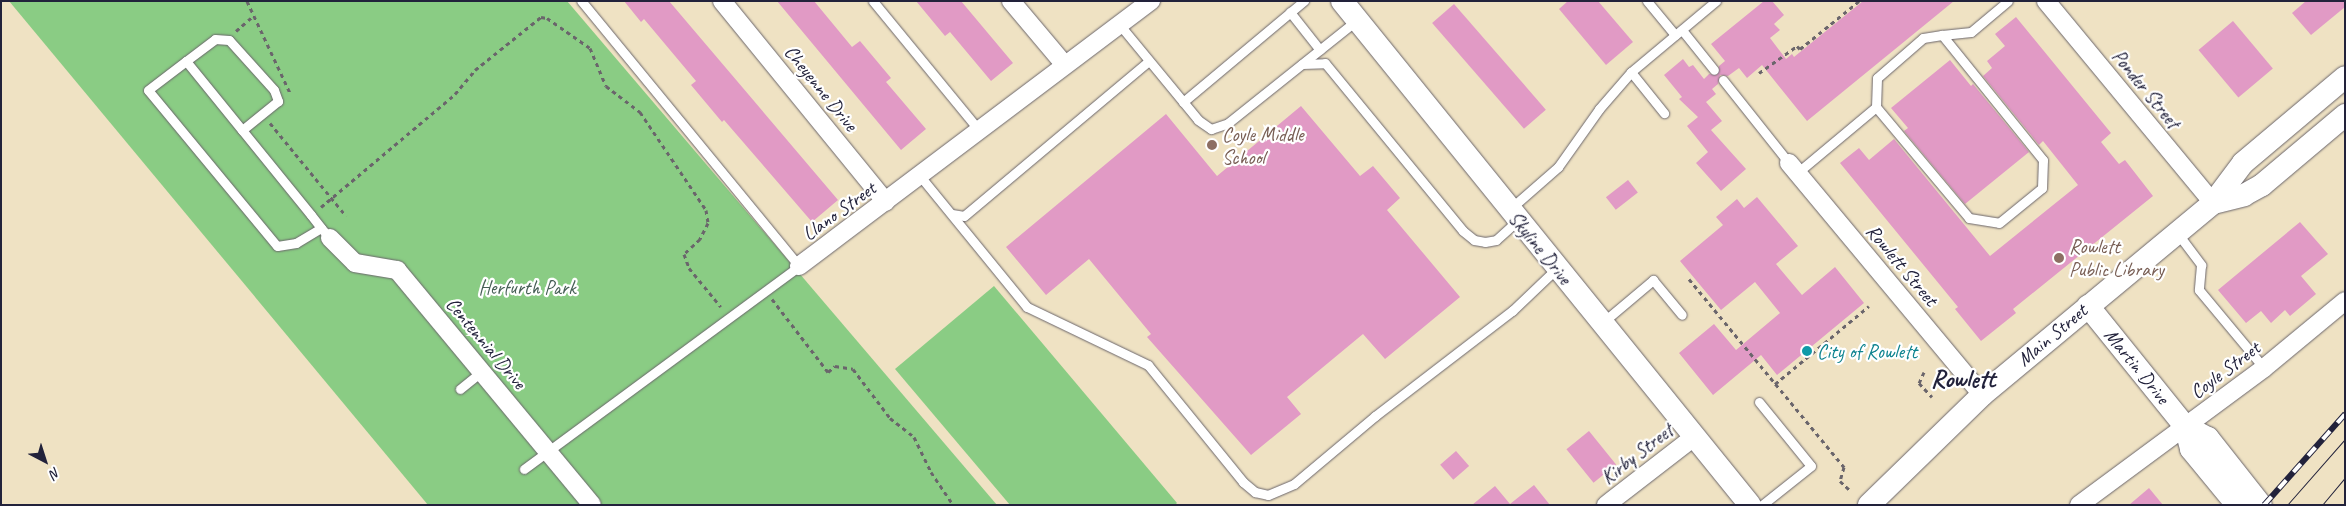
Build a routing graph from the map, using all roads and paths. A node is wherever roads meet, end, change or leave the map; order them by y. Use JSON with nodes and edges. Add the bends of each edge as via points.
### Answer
{"nodes":[{"id":1,"x":247,"y":1,"type":"edge"},
{"id":2,"x":581,"y":1,"type":"edge"},
{"id":3,"x":722,"y":1,"type":"edge"},
{"id":4,"x":873,"y":1,"type":"edge"},
{"id":5,"x":1011,"y":1,"type":"edge"},
{"id":6,"x":1151,"y":1,"type":"edge"},
{"id":7,"x":1304,"y":1,"type":"edge"},
{"id":8,"x":1342,"y":1,"type":"edge"},
{"id":9,"x":1648,"y":1,"type":"edge"},
{"id":10,"x":1716,"y":1,"type":"edge"},
{"id":11,"x":1859,"y":1,"type":"edge"},
{"id":12,"x":2008,"y":1,"type":"edge"},
{"id":13,"x":2046,"y":1,"type":"edge"},
{"id":14,"x":1854,"y":3,"type":"edge"},
{"id":15,"x":1290,"y":12,"type":"junction"},
{"id":16,"x":252,"y":17,"type":"junction"},
{"id":17,"x":1357,"y":20,"type":"junction"},
{"id":18,"x":1119,"y":24,"type":"junction"},
{"id":19,"x":1678,"y":32,"type":"junction"},
{"id":20,"x":1942,"y":35,"type":"junction"},
{"id":21,"x":229,"y":40,"type":"junction"},
{"id":22,"x":1320,"y":50,"type":"junction"},
{"id":23,"x":1150,"y":60,"type":"junction"},
{"id":24,"x":186,"y":61,"type":"junction"},
{"id":25,"x":1064,"y":64,"type":"junction"},
{"id":26,"x":1302,"y":64,"type":"junction"},
{"id":27,"x":1714,"y":70,"type":"dead end"},
{"id":28,"x":1631,"y":72,"type":"junction"},
{"id":29,"x":1759,"y":73,"type":"dead end"},
{"id":30,"x":2345,"y":77,"type":"edge"},
{"id":31,"x":1723,"y":80,"type":"dead end"},
{"id":32,"x":290,"y":97,"type":"dead end"},
{"id":33,"x":1183,"y":102,"type":"junction"},
{"id":34,"x":1876,"y":107,"type":"junction"},
{"id":35,"x":1664,"y":113,"type":"dead end"},
{"id":36,"x":2345,"y":116,"type":"edge"},
{"id":37,"x":276,"y":117,"type":"dead end"},
{"id":38,"x":242,"y":130,"type":"junction"},
{"id":39,"x":979,"y":130,"type":"junction"},
{"id":40,"x":1793,"y":168,"type":"junction"},
{"id":41,"x":920,"y":176,"type":"junction"},
{"id":42,"x":332,"y":198,"type":"junction"},
{"id":43,"x":886,"y":202,"type":"junction"},
{"id":44,"x":2214,"y":203,"type":"junction"},
{"id":45,"x":952,"y":214,"type":"junction"},
{"id":46,"x":311,"y":215,"type":"junction"},
{"id":47,"x":1514,"y":215,"type":"junction"},
{"id":48,"x":346,"y":216,"type":"dead end"},
{"id":49,"x":2176,"y":232,"type":"junction"},
{"id":50,"x":325,"y":233,"type":"junction"},
{"id":51,"x":799,"y":266,"type":"junction"},
{"id":52,"x":1556,"y":268,"type":"junction"},
{"id":53,"x":1689,"y":279,"type":"dead end"},
{"id":54,"x":766,"y":291,"type":"junction"},
{"id":55,"x":2345,"y":301,"type":"edge"},
{"id":56,"x":1869,"y":306,"type":"dead end"},
{"id":57,"x":2088,"y":306,"type":"junction"},
{"id":58,"x":1682,"y":316,"type":"dead end"},
{"id":59,"x":729,"y":317,"type":"junction"},
{"id":60,"x":1602,"y":324,"type":"junction"},
{"id":61,"x":2264,"y":368,"type":"junction"},
{"id":62,"x":482,"y":371,"type":"junction"},
{"id":63,"x":1924,"y":372,"type":"dead end"},
{"id":64,"x":1776,"y":384,"type":"junction"},
{"id":65,"x":460,"y":389,"type":"dead end"},
{"id":66,"x":1982,"y":395,"type":"junction"},
{"id":67,"x":1932,"y":397,"type":"dead end"},
{"id":68,"x":1759,"y":402,"type":"dead end"},
{"id":69,"x":2186,"y":426,"type":"junction"},
{"id":70,"x":1694,"y":437,"type":"junction"},
{"id":71,"x":548,"y":450,"type":"junction"},
{"id":72,"x":524,"y":469,"type":"dead end"},
{"id":73,"x":1899,"y":476,"type":"junction"},
{"id":74,"x":1860,"y":498,"type":"edge"},
{"id":75,"x":1748,"y":501,"type":"edge"},
{"id":76,"x":592,"y":505,"type":"edge"},
{"id":77,"x":953,"y":505,"type":"edge"},
{"id":78,"x":1606,"y":505,"type":"edge"},
{"id":79,"x":1762,"y":505,"type":"edge"},
{"id":80,"x":1883,"y":505,"type":"edge"},
{"id":81,"x":2079,"y":505,"type":"edge"},
{"id":82,"x":2237,"y":505,"type":"edge"},
{"id":83,"x":2261,"y":505,"type":"edge"}],
"edges":[{"from":1,"to":16,"type":"path"},
{"from":2,"to":51,"type":"lane"},
{"from":3,"to":43,"type":"street","name":"Cheyenne Drive"},
{"from":4,"to":39,"type":"lane"},
{"from":5,"to":25,"type":"street"},
{"from":6,"to":18,"type":"street","name":"Llano Street"},
{"from":7,"to":15,"type":"lane"},
{"from":8,"to":17,"type":"street","name":"Skyline Drive"},
{"from":9,"to":19,"type":"lane"},
{"from":10,"to":19,"type":"lane"},
{"from":11,"to":14,"type":"path"},
{"from":12,"to":20,"type":"lane","via":[[1971,32]]},
{"from":13,"to":44,"type":"street","name":"Ponder Street"},
{"from":14,"to":29,"type":"path","via":[[1800,49],[1797,46]]},
{"from":15,"to":22,"type":"lane"},
{"from":15,"to":33,"type":"lane"},
{"from":16,"to":21,"type":"path","via":[[243,22]]},
{"from":16,"to":32,"type":"path","via":[[290,89]]},
{"from":17,"to":22,"type":"lane"},
{"from":17,"to":47,"type":"street","name":"Skyline Drive"},
{"from":18,"to":23,"type":"lane"},
{"from":18,"to":25,"type":"street","name":"Llano Street"},
{"from":19,"to":27,"type":"lane"},
{"from":19,"to":28,"type":"lane"},
{"from":20,"to":34,"type":"lane","via":[[1923,38],[1877,78]]},
{"from":20,"to":34,"type":"lane","via":[[2043,160],[2042,188],[1999,222],[1969,218]]},
{"from":21,"to":24,"type":"lane","via":[[215,39]]},
{"from":21,"to":38,"type":"lane","via":[[274,90],[278,101]]},
{"from":22,"to":26,"type":"lane"},
{"from":23,"to":33,"type":"lane"},
{"from":23,"to":45,"type":"lane","via":[[964,216]]},
{"from":24,"to":38,"type":"lane"},
{"from":24,"to":50,"type":"lane","via":[[148,90],[277,246]]},
{"from":25,"to":39,"type":"street","name":"Llano Street"},
{"from":26,"to":33,"type":"lane","via":[[1228,123],[1211,129],[1198,120]]},
{"from":26,"to":47,"type":"lane","via":[[1325,63],[1463,231],[1474,240],[1496,240]]},
{"from":28,"to":35,"type":"lane"},
{"from":28,"to":47,"type":"lane","via":[[1599,109],[1558,167]]},
{"from":30,"to":44,"type":"street","name":"Main Street","via":[[2243,163]]},
{"from":31,"to":40,"type":"lane"},
{"from":34,"to":40,"type":"lane"},
{"from":36,"to":44,"type":"street","name":"Main Street","via":[[2262,185],[2244,195]]},
{"from":37,"to":42,"type":"path","via":[[270,123]]},
{"from":38,"to":46,"type":"lane"},
{"from":39,"to":41,"type":"street","name":"Llano Street"},
{"from":40,"to":66,"type":"street","name":"Rowlett Street"},
{"from":41,"to":43,"type":"street","name":"Llano Street"},
{"from":41,"to":45,"type":"lane"},
{"from":42,"to":46,"type":"path"},
{"from":42,"to":48,"type":"path"},
{"from":42,"to":59,"type":"path","via":[[455,94],[475,70],[541,17],[547,18],[590,48],[606,86],[640,112],[706,210],[708,223],[700,239],[684,254],[690,268]]},
{"from":43,"to":51,"type":"street","name":"Llano Street"},
{"from":44,"to":49,"type":"street","name":"Main Street"},
{"from":45,"to":52,"type":"lane","via":[[1027,306],[1148,365],[1243,482],[1255,492],[1268,494],[1294,484],[1374,416],[1512,311]]},
{"from":46,"to":50,"type":"lane"},
{"from":47,"to":52,"type":"street","name":"Skyline Drive"},
{"from":49,"to":57,"type":"street","name":"Main Street"},
{"from":49,"to":61,"type":"lane","via":[[2201,265],[2199,290]]},
{"from":50,"to":62,"type":"street","name":"Centennial Drive","via":[[355,263],[397,270]]},
{"from":51,"to":54,"type":"lane","name":"Llano Street"},
{"from":52,"to":60,"type":"street","name":"Skyline Drive"},
{"from":53,"to":64,"type":"path"},
{"from":54,"to":59,"type":"lane","name":"Llano Street"},
{"from":54,"to":77,"type":"path","via":[[828,372],[835,366],[853,369],[890,418],[914,437],[931,472]]},
{"from":55,"to":61,"type":"street","name":"Coyle Street"},
{"from":56,"to":64,"type":"path"},
{"from":57,"to":66,"type":"street","name":"Main Street"},
{"from":57,"to":69,"type":"street","name":"Martin Drive"},
{"from":58,"to":60,"type":"lane","via":[[1653,280]]},
{"from":59,"to":71,"type":"lane","name":"Llano Street"},
{"from":60,"to":70,"type":"street","name":"Skyline Drive"},
{"from":61,"to":69,"type":"street","name":"Coyle Street"},
{"from":62,"to":65,"type":"lane"},
{"from":62,"to":71,"type":"street","name":"Centennial Drive"},
{"from":63,"to":67,"type":"path","via":[[1919,383]]},
{"from":64,"to":74,"type":"path","via":[[1844,467],[1840,481]]},
{"from":66,"to":73,"type":"street","name":"Main Street"},
{"from":68,"to":79,"type":"lane","via":[[1811,466]]},
{"from":69,"to":81,"type":"street","name":"Coyle Street"},
{"from":69,"to":82,"type":"street","name":"Martin Drive","via":[[2191,448]]},
{"from":69,"to":83,"type":"street","name":"Martin Drive","via":[[2208,438]]},
{"from":70,"to":75,"type":"street","name":"Skyline Drive"},
{"from":70,"to":78,"type":"street","name":"Kirby Street"},
{"from":71,"to":72,"type":"lane","name":"Llano Street"},
{"from":71,"to":76,"type":"street","name":"Centennial Drive"},
{"from":73,"to":74,"type":"street","name":"Main Street"},
{"from":73,"to":80,"type":"street","name":"Main Street"}]}
